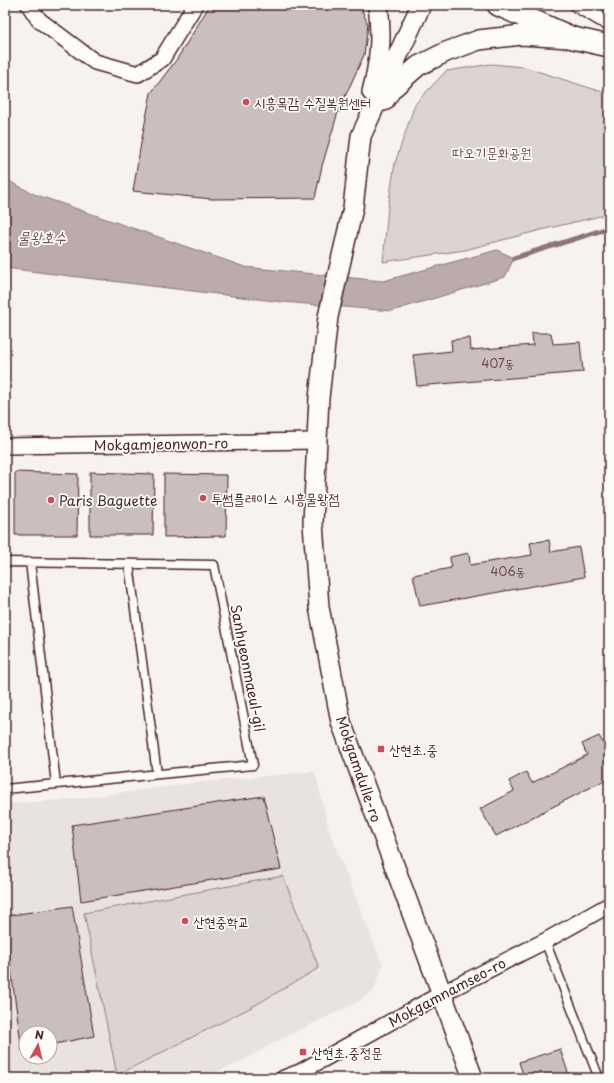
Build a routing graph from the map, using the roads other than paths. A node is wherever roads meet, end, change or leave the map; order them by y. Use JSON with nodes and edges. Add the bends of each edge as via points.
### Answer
{"nodes":[{"id":1,"x":29,"y":5,"type":"edge"},
{"id":2,"x":195,"y":5,"type":"edge"},
{"id":3,"x":378,"y":5,"type":"edge"},
{"id":4,"x":421,"y":5,"type":"edge"},
{"id":5,"x":498,"y":5,"type":"edge"},
{"id":6,"x":578,"y":5,"type":"edge"},
{"id":7,"x":609,"y":23,"type":"edge"},
{"id":8,"x":573,"y":38,"type":"junction"},
{"id":9,"x":609,"y":46,"type":"edge"},
{"id":10,"x":361,"y":136,"type":"junction"},
{"id":11,"x":317,"y":441,"type":"junction"},
{"id":12,"x":5,"y":446,"type":"edge"},
{"id":13,"x":5,"y":562,"type":"edge"},
{"id":14,"x":30,"y":562,"type":"junction"},
{"id":15,"x":129,"y":564,"type":"junction"},
{"id":16,"x":158,"y":774,"type":"junction"},
{"id":17,"x":56,"y":784,"type":"junction"},
{"id":18,"x":5,"y":789,"type":"edge"},
{"id":19,"x":609,"y":905,"type":"edge"},
{"id":20,"x":545,"y":940,"type":"junction"},
{"id":21,"x":441,"y":994,"type":"junction"},
{"id":22,"x":284,"y":1078,"type":"edge"},
{"id":23,"x":473,"y":1078,"type":"edge"},
{"id":24,"x":599,"y":1078,"type":"edge"}],
"edges":[{"from":1,"to":2,"type":"street","via":[[39,20],[95,62],[138,74],[162,59]]},
{"from":3,"to":10,"type":"street","via":[[381,28],[376,78]]},
{"from":4,"to":10,"type":"street"},
{"from":5,"to":8,"type":"main road"},
{"from":6,"to":7,"type":"street"},
{"from":8,"to":9,"type":"main road"},
{"from":8,"to":10,"type":"street","via":[[521,35],[479,40],[446,52],[418,66],[392,89]]},
{"from":10,"to":11,"type":"street","name":"Mokgamdulle-ro","via":[[353,208],[328,317]]},
{"from":11,"to":12,"type":"street","name":"Mokgamjeonwon-ro"},
{"from":11,"to":21,"type":"street","name":"Mokgamdulle-ro","via":[[313,523],[319,607],[341,722]]},
{"from":13,"to":14,"type":"lane","name":"Sanhyeonmaeul-gil"},
{"from":14,"to":15,"type":"lane","name":"Sanhyeonmaeul-gil"},
{"from":14,"to":17,"type":"lane"},
{"from":15,"to":16,"type":"lane"},
{"from":15,"to":16,"type":"lane","name":"Sanhyeonmaeul-gil","via":[[214,565],[253,765]]},
{"from":16,"to":17,"type":"lane","name":"Sanhyeonmaeul-gil"},
{"from":17,"to":18,"type":"lane","name":"Sanhyeonmaeul-gil"},
{"from":19,"to":20,"type":"street","name":"Mokgamnamseo-ro"},
{"from":20,"to":21,"type":"street","name":"Mokgamnamseo-ro"},
{"from":20,"to":24,"type":"lane"},
{"from":21,"to":22,"type":"street","name":"Mokgamnamseo-ro","via":[[300,1072]]},
{"from":21,"to":23,"type":"street","name":"Mokgamdulle-ro"}]}
